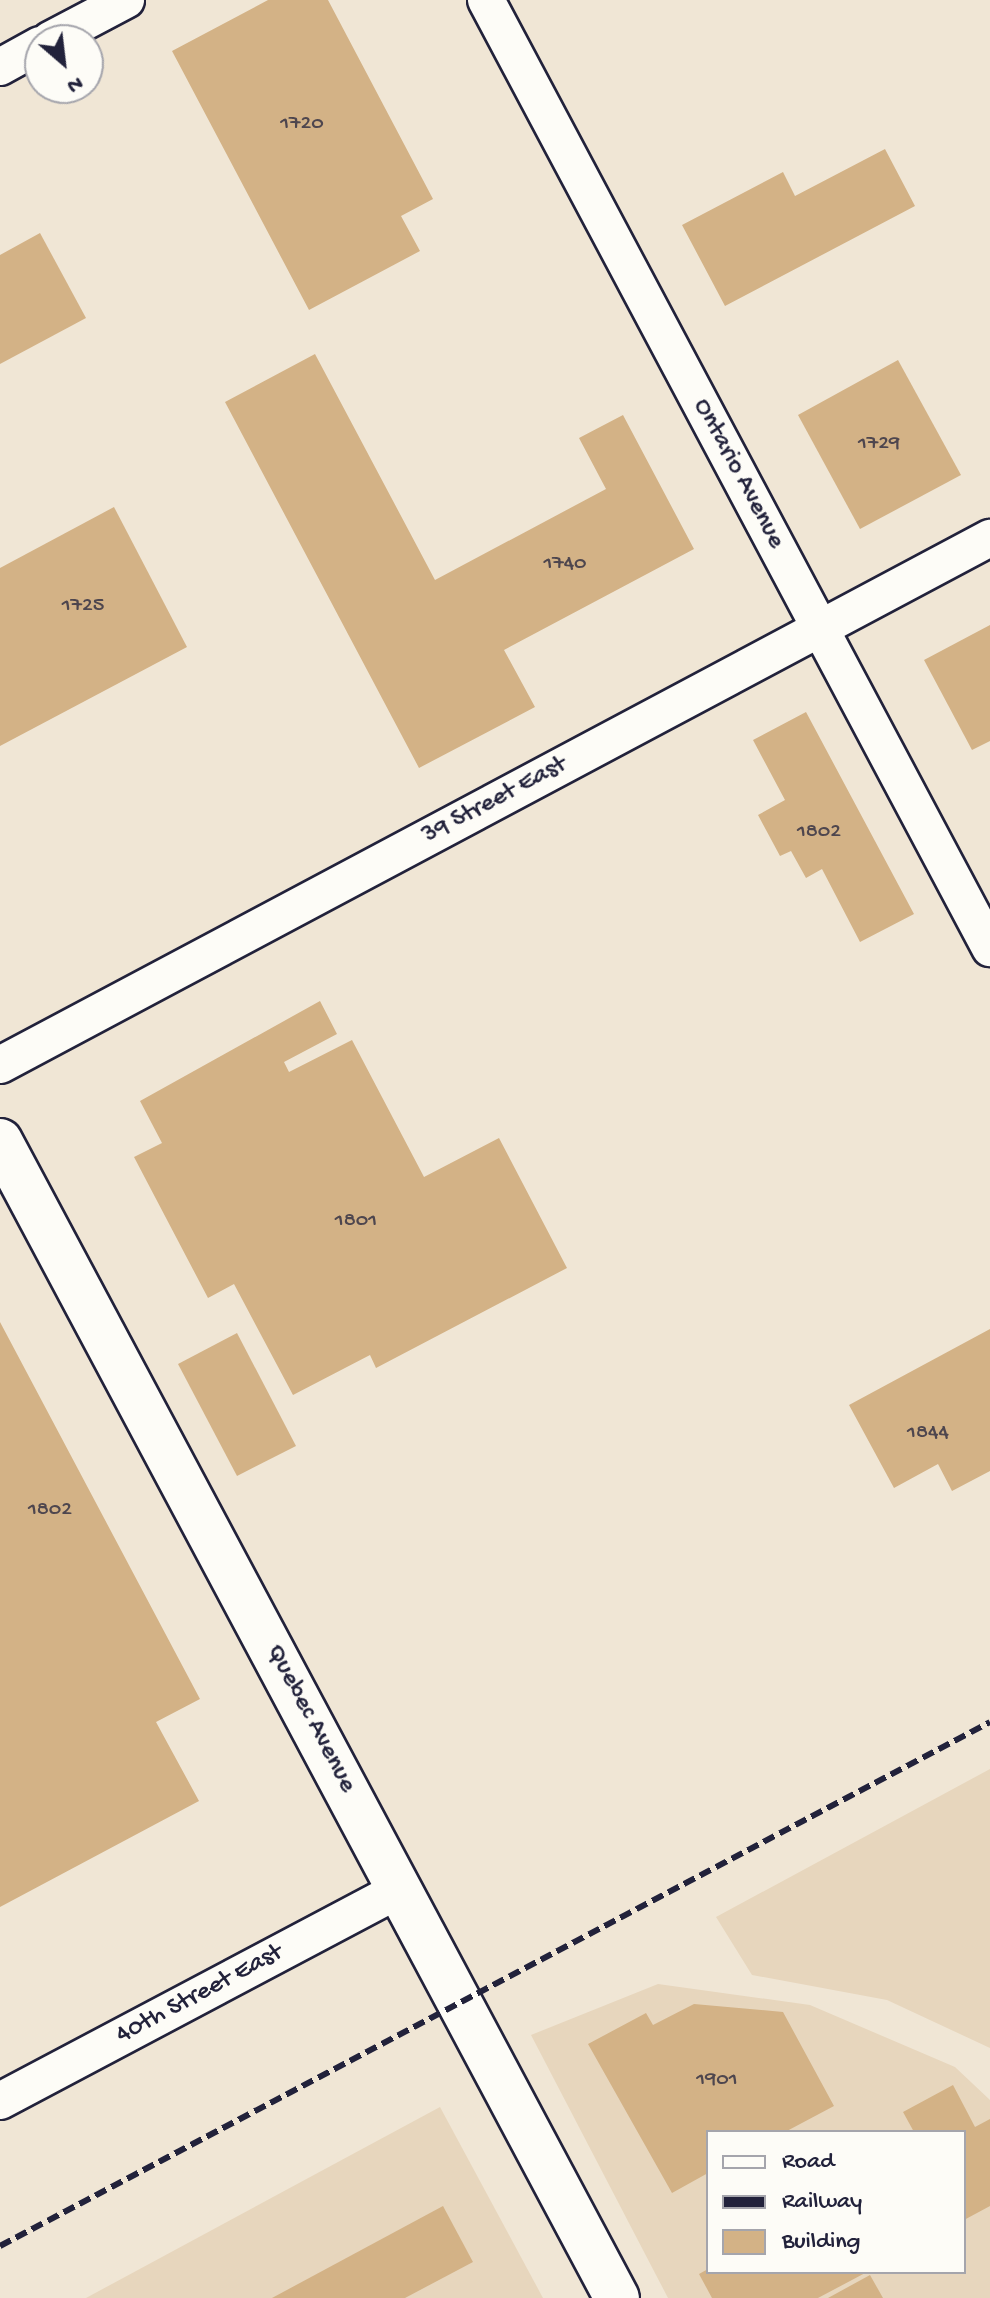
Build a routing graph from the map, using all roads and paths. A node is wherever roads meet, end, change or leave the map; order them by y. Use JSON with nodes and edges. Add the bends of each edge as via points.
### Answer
{"nodes":[{"id":1,"x":126,"y":0,"type":"edge"},
{"id":2,"x":486,"y":0,"type":"edge"},
{"id":3,"x":80,"y":24,"type":"edge"},
{"id":4,"x":24,"y":54,"type":"edge"},
{"id":5,"x":0,"y":67,"type":"edge"},
{"id":6,"x":990,"y":538,"type":"edge"},
{"id":7,"x":821,"y":628,"type":"junction"},
{"id":8,"x":990,"y":948,"type":"edge"},
{"id":9,"x":0,"y":1065,"type":"edge"},
{"id":10,"x":0,"y":1141,"type":"edge"},
{"id":11,"x":401,"y":1889,"type":"junction"},
{"id":12,"x":0,"y":2101,"type":"edge"},
{"id":13,"x":617,"y":2298,"type":"edge"}],
"edges":[{"from":1,"to":3,"type":"street"},
{"from":2,"to":7,"type":"street","name":"Ontario Avenue"},
{"from":4,"to":5,"type":"street"},
{"from":6,"to":7,"type":"street","name":"39 Street East"},
{"from":7,"to":8,"type":"street","name":"Ontario Avenue"},
{"from":7,"to":9,"type":"street","name":"39 Street East"},
{"from":10,"to":11,"type":"street","name":"Quebec Avenue"},
{"from":11,"to":12,"type":"street","name":"40th Street East"},
{"from":11,"to":13,"type":"street","name":"Quebec Avenue"}]}
